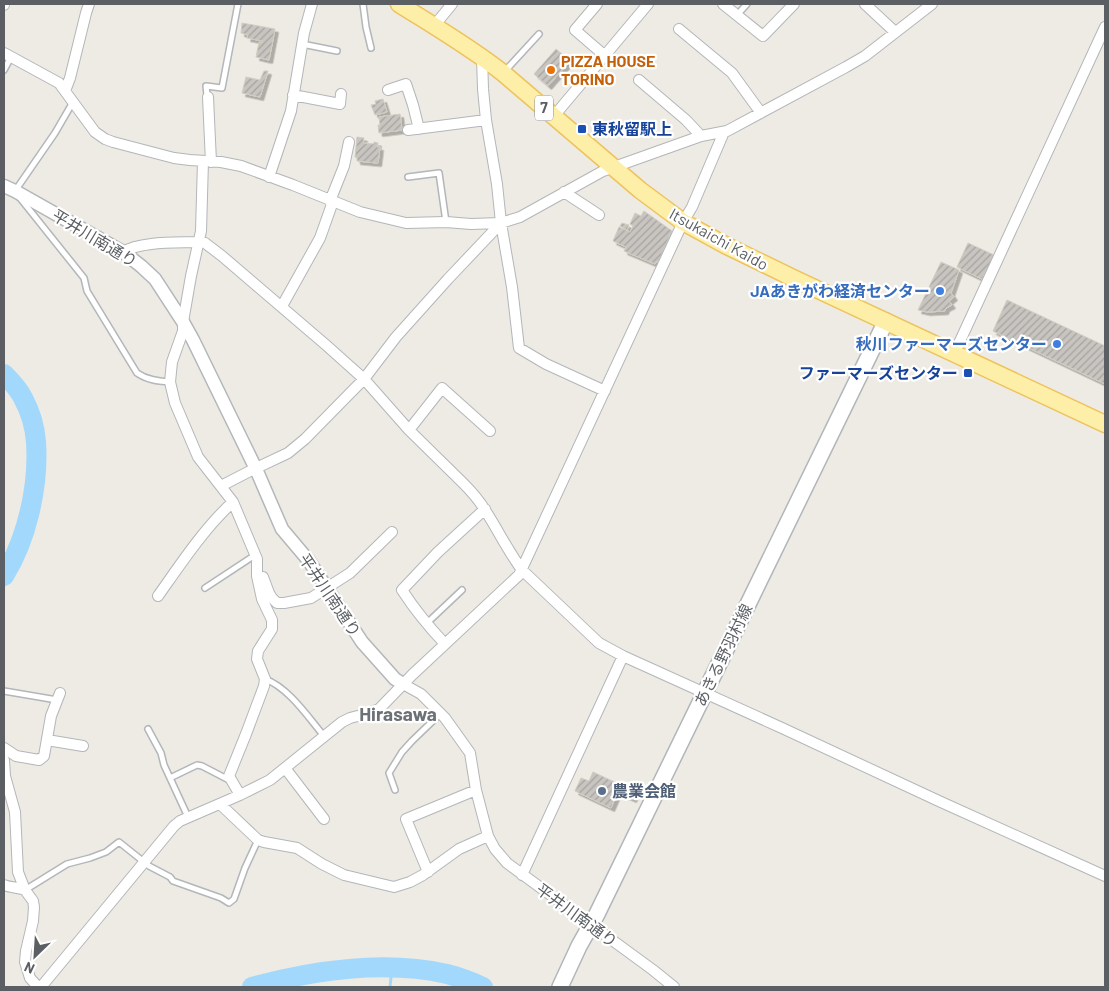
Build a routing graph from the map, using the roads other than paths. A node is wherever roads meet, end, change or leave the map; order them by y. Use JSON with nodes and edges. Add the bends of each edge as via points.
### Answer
{"nodes":[{"id":1,"x":89,"y":4,"type":"edge"},
{"id":2,"x":238,"y":4,"type":"edge"},
{"id":3,"x":312,"y":4,"type":"edge"},
{"id":4,"x":363,"y":4,"type":"edge"},
{"id":5,"x":399,"y":4,"type":"edge"},
{"id":6,"x":452,"y":4,"type":"edge"},
{"id":7,"x":597,"y":4,"type":"edge"},
{"id":8,"x":648,"y":4,"type":"edge"},
{"id":9,"x":723,"y":4,"type":"edge"},
{"id":10,"x":747,"y":4,"type":"edge"},
{"id":11,"x":794,"y":4,"type":"edge"},
{"id":12,"x":864,"y":4,"type":"edge"},
{"id":13,"x":932,"y":4,"type":"edge"},
{"id":14,"x":737,"y":15,"type":"junction"},
{"id":15,"x":434,"y":26,"type":"junction"},
{"id":16,"x":1105,"y":27,"type":"edge"},
{"id":17,"x":679,"y":29,"type":"dead end"},
{"id":18,"x":895,"y":32,"type":"junction"},
{"id":19,"x":539,"y":34,"type":"dead end"},
{"id":20,"x":302,"y":44,"type":"junction"},
{"id":21,"x":371,"y":48,"type":"dead end"},
{"id":22,"x":337,"y":51,"type":"dead end"},
{"id":23,"x":7,"y":55,"type":"edge"},
{"id":24,"x":604,"y":55,"type":"junction"},
{"id":25,"x":482,"y":57,"type":"junction"},
{"id":26,"x":4,"y":70,"type":"edge"},
{"id":27,"x":503,"y":73,"type":"junction"},
{"id":28,"x":639,"y":80,"type":"dead end"},
{"id":29,"x":388,"y":90,"type":"dead end"},
{"id":30,"x":65,"y":91,"type":"junction"},
{"id":31,"x":341,"y":94,"type":"dead end"},
{"id":32,"x":294,"y":96,"type":"junction"},
{"id":33,"x":208,"y":97,"type":"joint"},
{"id":34,"x":73,"y":102,"type":"junction"},
{"id":35,"x":761,"y":113,"type":"junction"},
{"id":36,"x":554,"y":116,"type":"junction"},
{"id":37,"x":486,"y":120,"type":"junction"},
{"id":38,"x":419,"y":129,"type":"junction"},
{"id":39,"x":408,"y":130,"type":"dead end"},
{"id":40,"x":724,"y":132,"type":"junction"},
{"id":41,"x":701,"y":136,"type":"junction"},
{"id":42,"x":348,"y":142,"type":"dead end"},
{"id":43,"x":207,"y":161,"type":"junction"},
{"id":44,"x":614,"y":168,"type":"junction"},
{"id":45,"x":269,"y":177,"type":"junction"},
{"id":46,"x":408,"y":177,"type":"dead end"},
{"id":47,"x":9,"y":188,"type":"edge"},
{"id":48,"x":564,"y":192,"type":"junction"},
{"id":49,"x":332,"y":200,"type":"junction"},
{"id":50,"x":599,"y":216,"type":"dead end"},
{"id":51,"x":446,"y":222,"type":"junction"},
{"id":52,"x":683,"y":222,"type":"junction"},
{"id":53,"x":501,"y":223,"type":"junction"},
{"id":54,"x":199,"y":242,"type":"junction"},
{"id":55,"x":123,"y":252,"type":"junction"},
{"id":56,"x":282,"y":306,"type":"junction"},
{"id":57,"x":886,"y":321,"type":"junction"},
{"id":58,"x":183,"y":322,"type":"junction"},
{"id":59,"x":954,"y":354,"type":"junction"},
{"id":60,"x":364,"y":379,"type":"junction"},
{"id":61,"x":170,"y":382,"type":"junction"},
{"id":62,"x":606,"y":390,"type":"junction"},
{"id":63,"x":1105,"y":424,"type":"edge"},
{"id":64,"x":409,"y":430,"type":"junction"},
{"id":65,"x":490,"y":431,"type":"dead end"},
{"id":66,"x":256,"y":469,"type":"junction"},
{"id":67,"x":222,"y":486,"type":"junction"},
{"id":68,"x":233,"y":502,"type":"junction"},
{"id":69,"x":485,"y":509,"type":"junction"},
{"id":70,"x":392,"y":532,"type":"dead end"},
{"id":71,"x":256,"y":557,"type":"junction"},
{"id":72,"x":522,"y":570,"type":"junction"},
{"id":73,"x":205,"y":588,"type":"dead end"},
{"id":74,"x":327,"y":588,"type":"junction"},
{"id":75,"x":462,"y":590,"type":"dead end"},
{"id":76,"x":158,"y":596,"type":"dead end"},
{"id":77,"x":426,"y":624,"type":"junction"},
{"id":78,"x":445,"y":644,"type":"junction"},
{"id":79,"x":623,"y":656,"type":"junction"},
{"id":80,"x":265,"y":679,"type":"junction"},
{"id":81,"x":403,"y":684,"type":"junction"},
{"id":82,"x":4,"y":691,"type":"edge"},
{"id":83,"x":705,"y":693,"type":"junction"},
{"id":84,"x":59,"y":697,"type":"joint"},
{"id":85,"x":440,"y":714,"type":"junction"},
{"id":86,"x":148,"y":729,"type":"dead end"},
{"id":87,"x":324,"y":736,"type":"junction"},
{"id":88,"x":46,"y":740,"type":"junction"},
{"id":89,"x":83,"y":746,"type":"dead end"},
{"id":90,"x":4,"y":748,"type":"edge"},
{"id":91,"x":4,"y":760,"type":"edge"},
{"id":92,"x":285,"y":768,"type":"junction"},
{"id":93,"x":170,"y":778,"type":"junction"},
{"id":94,"x":232,"y":781,"type":"junction"},
{"id":95,"x":395,"y":790,"type":"dead end"},
{"id":96,"x":476,"y":790,"type":"junction"},
{"id":97,"x":240,"y":795,"type":"junction"},
{"id":98,"x":220,"y":804,"type":"junction"},
{"id":99,"x":188,"y":818,"type":"junction"},
{"id":100,"x":324,"y":819,"type":"dead end"},
{"id":101,"x":488,"y":836,"type":"junction"},
{"id":102,"x":258,"y":840,"type":"junction"},
{"id":103,"x":144,"y":862,"type":"junction"},
{"id":104,"x":428,"y":872,"type":"junction"},
{"id":105,"x":522,"y":875,"type":"junction"},
{"id":106,"x":1105,"y":876,"type":"edge"},
{"id":107,"x":5,"y":887,"type":"edge"},
{"id":108,"x":25,"y":890,"type":"junction"},
{"id":109,"x":590,"y":925,"type":"junction"},
{"id":110,"x":39,"y":987,"type":"edge"},
{"id":111,"x":560,"y":987,"type":"edge"},
{"id":112,"x":674,"y":987,"type":"edge"}],
"edges":[{"from":1,"to":30,"type":"street"},
{"from":2,"to":33,"type":"lane","via":[[222,88],[206,86]]},
{"from":3,"to":20,"type":"street"},
{"from":4,"to":21,"type":"lane"},
{"from":5,"to":15,"type":"main road","name":"Itsukaichi Kaido","number":"7"},
{"from":6,"to":15,"type":"street"},
{"from":7,"to":24,"type":"street","via":[[575,30]]},
{"from":8,"to":24,"type":"street"},
{"from":9,"to":14,"type":"street"},
{"from":10,"to":14,"type":"lane"},
{"from":11,"to":14,"type":"street","via":[[763,36]]},
{"from":12,"to":18,"type":"street"},
{"from":13,"to":18,"type":"street"},
{"from":15,"to":25,"type":"main road","name":"Itsukaichi Kaido","number":"7"},
{"from":16,"to":59,"type":"street"},
{"from":17,"to":35,"type":"street","via":[[732,73]]},
{"from":18,"to":35,"type":"street","via":[[865,56]]},
{"from":19,"to":27,"type":"lane"},
{"from":20,"to":22,"type":"lane"},
{"from":20,"to":32,"type":"street"},
{"from":23,"to":26,"type":"lane"},
{"from":23,"to":30,"type":"street","via":[[59,84]]},
{"from":24,"to":36,"type":"street"},
{"from":25,"to":27,"type":"main road","name":"Itsukaichi Kaido","number":"7"},
{"from":25,"to":37,"type":"street"},
{"from":27,"to":36,"type":"main road","name":"Itsukaichi Kaido","number":"7"},
{"from":28,"to":41,"type":"street"},
{"from":29,"to":38,"type":"street","via":[[406,84]]},
{"from":30,"to":34,"type":"street"},
{"from":31,"to":32,"type":"street","via":[[340,104]]},
{"from":32,"to":45,"type":"street"},
{"from":33,"to":43,"type":"street"},
{"from":34,"to":43,"type":"street","via":[[96,132],[105,138],[174,158]]},
{"from":34,"to":47,"type":"lane","via":[[55,133]]},
{"from":35,"to":40,"type":"street"},
{"from":36,"to":44,"type":"main road","name":"Itsukaichi Kaido","number":"7"},
{"from":37,"to":38,"type":"street"},
{"from":37,"to":53,"type":"street"},
{"from":38,"to":39,"type":"street"},
{"from":40,"to":41,"type":"street"},
{"from":40,"to":52,"type":"street"},
{"from":41,"to":44,"type":"street"},
{"from":42,"to":49,"type":"street","via":[[344,166]]},
{"from":43,"to":45,"type":"street","via":[[240,166]]},
{"from":43,"to":54,"type":"street"},
{"from":44,"to":48,"type":"street"},
{"from":44,"to":52,"type":"main road","name":"Itsukaichi Kaido","number":"7"},
{"from":45,"to":49,"type":"street"},
{"from":46,"to":51,"type":"lane","via":[[439,173]]},
{"from":47,"to":55,"type":"street","name":"平井川南通り"},
{"from":47,"to":61,"type":"lane","via":[[84,278],[87,291],[137,373]]},
{"from":48,"to":50,"type":"street"},
{"from":48,"to":53,"type":"street","via":[[520,217]]},
{"from":49,"to":51,"type":"street","via":[[360,212],[406,224]]},
{"from":49,"to":56,"type":"street","via":[[320,238]]},
{"from":51,"to":53,"type":"street"},
{"from":52,"to":57,"type":"main road","name":"Itsukaichi Kaido","number":"7","via":[[725,246]]},
{"from":52,"to":62,"type":"street"},
{"from":53,"to":60,"type":"street","via":[[396,337]]},
{"from":53,"to":62,"type":"street","via":[[519,348],[546,364]]},
{"from":54,"to":55,"type":"street","via":[[143,245]]},
{"from":54,"to":56,"type":"street","via":[[222,256]]},
{"from":54,"to":58,"type":"street"},
{"from":55,"to":58,"type":"street","name":"平井川南通り","via":[[154,279]]},
{"from":56,"to":60,"type":"street"},
{"from":57,"to":59,"type":"main road","name":"Itsukaichi Kaido","number":"7"},
{"from":57,"to":83,"type":"main road","name":"あきる野羽村線"},
{"from":58,"to":61,"type":"street"},
{"from":58,"to":66,"type":"street","name":"平井川南通り"},
{"from":59,"to":63,"type":"main road","name":"Itsukaichi Kaido","number":"7"},
{"from":60,"to":64,"type":"street"},
{"from":60,"to":66,"type":"street","via":[[293,450]]},
{"from":61,"to":67,"type":"street","via":[[175,403],[198,457]]},
{"from":62,"to":72,"type":"street"},
{"from":64,"to":65,"type":"street","via":[[442,388]]},
{"from":64,"to":69,"type":"street"},
{"from":66,"to":67,"type":"street"},
{"from":66,"to":74,"type":"street","name":"平井川南通り","via":[[282,529]]},
{"from":67,"to":68,"type":"street"},
{"from":68,"to":71,"type":"street"},
{"from":68,"to":76,"type":"street","via":[[191,550]]},
{"from":69,"to":72,"type":"street"},
{"from":69,"to":77,"type":"street","via":[[402,590]]},
{"from":70,"to":74,"type":"street","via":[[350,574]]},
{"from":71,"to":73,"type":"lane"},
{"from":71,"to":74,"type":"street","via":[[269,593],[277,602],[311,598]]},
{"from":71,"to":80,"type":"street","via":[[262,599],[272,620],[272,629],[258,651],[257,659]]},
{"from":72,"to":78,"type":"street"},
{"from":72,"to":79,"type":"street","via":[[599,643]]},
{"from":74,"to":81,"type":"street","name":"平井川南通り","via":[[362,642]]},
{"from":75,"to":77,"type":"lane"},
{"from":77,"to":78,"type":"street"},
{"from":78,"to":81,"type":"street"},
{"from":79,"to":83,"type":"street"},
{"from":79,"to":105,"type":"street"},
{"from":80,"to":87,"type":"lane","via":[[298,704]]},
{"from":80,"to":94,"type":"street","via":[[229,776]]},
{"from":81,"to":85,"type":"street","name":"平井川南通り","via":[[421,694]]},
{"from":81,"to":87,"type":"street","via":[[379,708],[342,722]]},
{"from":82,"to":84,"type":"lane"},
{"from":83,"to":106,"type":"street"},
{"from":83,"to":109,"type":"main road","name":"あきる野羽村線"},
{"from":84,"to":88,"type":"street"},
{"from":85,"to":95,"type":"lane","via":[[402,752],[389,773]]},
{"from":85,"to":96,"type":"street","name":"平井川南通り","via":[[470,753]]},
{"from":86,"to":93,"type":"lane"},
{"from":87,"to":92,"type":"street"},
{"from":88,"to":89,"type":"street"},
{"from":88,"to":90,"type":"street","via":[[44,756],[39,760],[16,756]]},
{"from":91,"to":108,"type":"street","via":[[15,812],[18,872]]},
{"from":92,"to":97,"type":"street","via":[[270,780]]},
{"from":92,"to":100,"type":"street"},
{"from":93,"to":94,"type":"lane","via":[[197,765]]},
{"from":93,"to":99,"type":"lane"},
{"from":94,"to":97,"type":"street"},
{"from":96,"to":101,"type":"street","name":"平井川南通り"},
{"from":96,"to":104,"type":"street","via":[[406,819]]},
{"from":97,"to":98,"type":"street"},
{"from":98,"to":99,"type":"street"},
{"from":98,"to":102,"type":"street"},
{"from":99,"to":103,"type":"street","via":[[174,826]]},
{"from":101,"to":104,"type":"street","via":[[459,849]]},
{"from":101,"to":105,"type":"street","name":"平井川南通り","via":[[507,863]]},
{"from":102,"to":103,"type":"lane","via":[[234,899],[229,903],[173,881]]},
{"from":102,"to":104,"type":"street","via":[[297,848],[344,875],[394,887]]},
{"from":103,"to":108,"type":"lane","via":[[119,842],[106,852],[67,864]]},
{"from":103,"to":110,"type":"street"},
{"from":105,"to":109,"type":"street","name":"平井川南通り"},
{"from":107,"to":108,"type":"street"},
{"from":108,"to":110,"type":"street","via":[[34,907],[26,962],[30,978]]},
{"from":109,"to":111,"type":"main road","name":"あきる野羽村線"},
{"from":109,"to":112,"type":"street","name":"平井川南通り"}]}
